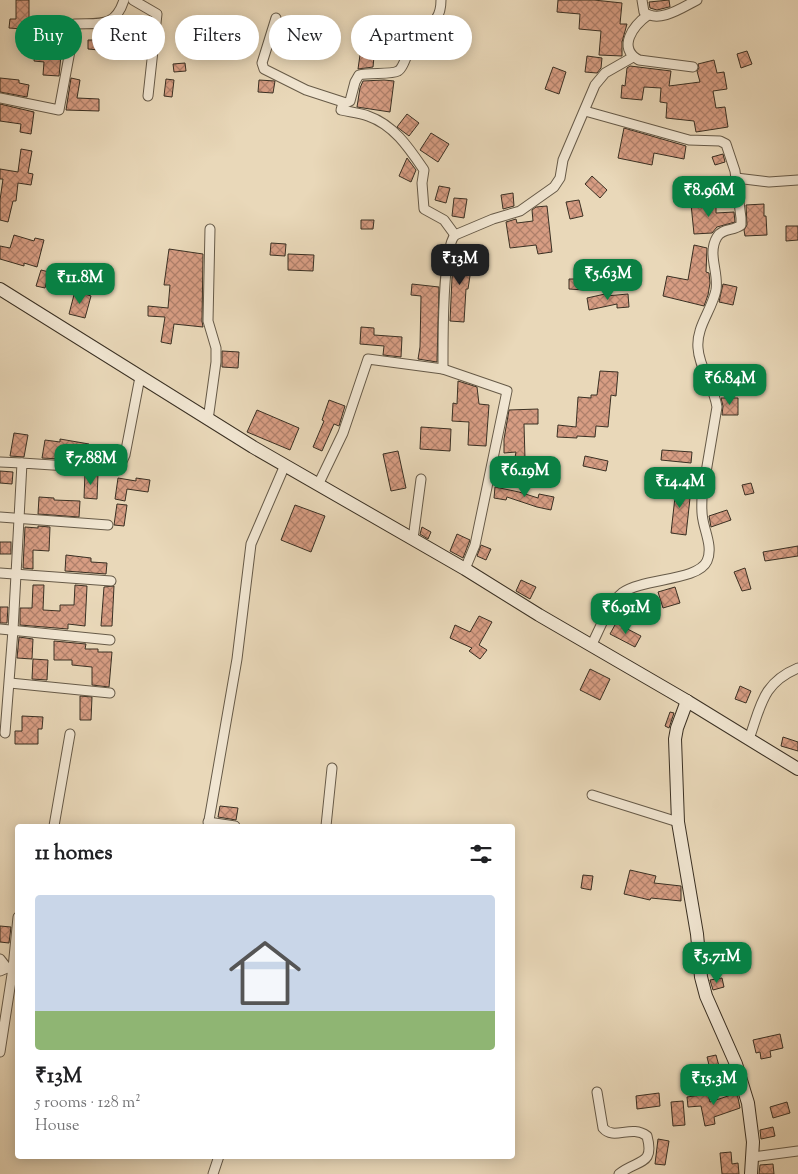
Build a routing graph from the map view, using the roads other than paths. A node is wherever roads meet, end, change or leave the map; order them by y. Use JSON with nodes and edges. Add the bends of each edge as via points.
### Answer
{"nodes":[{"id":1,"x":124,"y":0,"type":"edge"},
{"id":2,"x":133,"y":0,"type":"edge"},
{"id":3,"x":441,"y":0,"type":"edge"},
{"id":4,"x":642,"y":0,"type":"edge"},
{"id":5,"x":697,"y":0,"type":"edge"},
{"id":6,"x":648,"y":15,"type":"junction"},
{"id":7,"x":269,"y":40,"type":"edge"},
{"id":8,"x":633,"y":57,"type":"junction"},
{"id":9,"x":693,"y":67,"type":"dead end"},
{"id":10,"x":148,"y":96,"type":"dead end"},
{"id":11,"x":0,"y":98,"type":"edge"},
{"id":12,"x":343,"y":103,"type":"junction"},
{"id":13,"x":585,"y":112,"type":"junction"},
{"id":14,"x":736,"y":178,"type":"junction"},
{"id":15,"x":798,"y":180,"type":"edge"},
{"id":16,"x":210,"y":229,"type":"dead end"},
{"id":17,"x":455,"y":235,"type":"junction"},
{"id":18,"x":0,"y":289,"type":"edge"},
{"id":19,"x":443,"y":369,"type":"junction"},
{"id":20,"x":140,"y":377,"type":"junction"},
{"id":21,"x":208,"y":420,"type":"junction"},
{"id":22,"x":0,"y":462,"type":"edge"},
{"id":23,"x":22,"y":463,"type":"junction"},
{"id":24,"x":285,"y":465,"type":"junction"},
{"id":25,"x":422,"y":479,"type":"dead end"},
{"id":26,"x":318,"y":485,"type":"junction"},
{"id":27,"x":0,"y":517,"type":"edge"},
{"id":28,"x":18,"y":518,"type":"junction"},
{"id":29,"x":108,"y":524,"type":"dead end"},
{"id":30,"x":412,"y":539,"type":"junction"},
{"id":31,"x":465,"y":569,"type":"junction"},
{"id":32,"x":0,"y":573,"type":"edge"},
{"id":33,"x":15,"y":574,"type":"junction"},
{"id":34,"x":111,"y":581,"type":"dead end"},
{"id":35,"x":0,"y":629,"type":"edge"},
{"id":36,"x":13,"y":630,"type":"junction"},
{"id":37,"x":110,"y":640,"type":"dead end"},
{"id":38,"x":591,"y":646,"type":"junction"},
{"id":39,"x":798,"y":668,"type":"edge"},
{"id":40,"x":10,"y":683,"type":"junction"},
{"id":41,"x":110,"y":693,"type":"dead end"},
{"id":42,"x":687,"y":701,"type":"junction"},
{"id":43,"x":6,"y":733,"type":"dead end"},
{"id":44,"x":70,"y":734,"type":"dead end"},
{"id":45,"x":749,"y":739,"type":"junction"},
{"id":46,"x":332,"y":768,"type":"dead end"},
{"id":47,"x":798,"y":769,"type":"edge"},
{"id":48,"x":592,"y":796,"type":"dead end"},
{"id":49,"x":678,"y":822,"type":"junction"},
{"id":50,"x":54,"y":824,"type":"edge"},
{"id":51,"x":208,"y":824,"type":"edge"},
{"id":52,"x":326,"y":824,"type":"edge"},
{"id":53,"x":15,"y":934,"type":"edge"},
{"id":54,"x":0,"y":959,"type":"edge"},
{"id":55,"x":9,"y":969,"type":"edge"},
{"id":56,"x":0,"y":1052,"type":"edge"},
{"id":57,"x":597,"y":1092,"type":"dead end"},
{"id":58,"x":798,"y":1151,"type":"edge"},
{"id":59,"x":753,"y":1157,"type":"junction"},
{"id":60,"x":218,"y":1159,"type":"edge"},
{"id":61,"x":213,"y":1174,"type":"edge"},
{"id":62,"x":618,"y":1174,"type":"edge"},
{"id":63,"x":751,"y":1174,"type":"edge"}],
"edges":[{"from":1,"to":11,"type":"street","via":[[119,13],[105,24],[76,24],[59,110]]},
{"from":2,"to":10,"type":"street","via":[[157,14]]},
{"from":3,"to":12,"type":"street","via":[[436,18],[414,38],[400,69],[359,75],[350,101]]},
{"from":4,"to":6,"type":"street","via":[[644,12]]},
{"from":5,"to":6,"type":"street","via":[[663,15]]},
{"from":6,"to":8,"type":"street","via":[[632,29],[628,40]]},
{"from":7,"to":12,"type":"street","via":[[262,63],[264,69],[306,90]]},
{"from":8,"to":9,"type":"street"},
{"from":8,"to":13,"type":"street","via":[[601,77]]},
{"from":12,"to":17,"type":"street","via":[[341,110],[368,115],[389,126],[409,148],[424,170],[424,209],[444,220]]},
{"from":13,"to":14,"type":"street","via":[[689,140],[720,141],[730,152]]},
{"from":13,"to":17,"type":"street","via":[[554,187],[520,211]]},
{"from":14,"to":15,"type":"street","via":[[769,182]]},
{"from":14,"to":38,"type":"street","via":[[741,225],[720,233],[716,238],[712,260],[716,288],[698,339],[700,357],[717,407],[701,511],[708,544],[707,562],[692,574],[655,580],[621,594]]},
{"from":16,"to":21,"type":"street","via":[[208,322],[216,348],[216,362]]},
{"from":17,"to":19,"type":"street","via":[[448,261]]},
{"from":18,"to":20,"type":"main road"},
{"from":19,"to":26,"type":"street","via":[[368,359],[343,433]]},
{"from":19,"to":31,"type":"street","via":[[507,391],[475,544]]},
{"from":20,"to":21,"type":"main road"},
{"from":20,"to":23,"type":"street","via":[[120,466],[114,469]]},
{"from":21,"to":24,"type":"main road"},
{"from":22,"to":23,"type":"street"},
{"from":23,"to":28,"type":"street"},
{"from":24,"to":26,"type":"main road"},
{"from":24,"to":51,"type":"street","via":[[251,544],[237,660]]},
{"from":25,"to":30,"type":"street"},
{"from":26,"to":30,"type":"main road"},
{"from":27,"to":28,"type":"street"},
{"from":28,"to":29,"type":"street"},
{"from":28,"to":33,"type":"street"},
{"from":30,"to":31,"type":"main road"},
{"from":31,"to":38,"type":"main road"},
{"from":32,"to":33,"type":"street"},
{"from":33,"to":34,"type":"street"},
{"from":33,"to":36,"type":"street"},
{"from":35,"to":36,"type":"street"},
{"from":36,"to":37,"type":"street"},
{"from":36,"to":40,"type":"street"},
{"from":38,"to":42,"type":"main road"},
{"from":39,"to":45,"type":"street","via":[[774,682],[766,692]]},
{"from":40,"to":41,"type":"street"},
{"from":40,"to":43,"type":"street"},
{"from":42,"to":45,"type":"main road"},
{"from":42,"to":49,"type":"main road","via":[[676,739]]},
{"from":44,"to":50,"type":"street"},
{"from":45,"to":47,"type":"main road"},
{"from":46,"to":52,"type":"street"},
{"from":48,"to":49,"type":"street"},
{"from":49,"to":59,"type":"main road","via":[[703,987],[743,1083]]},
{"from":53,"to":55,"type":"street"},
{"from":54,"to":55,"type":"street"},
{"from":55,"to":56,"type":"street"},
{"from":57,"to":62,"type":"street","via":[[606,1132],[636,1130],[647,1136],[651,1148],[646,1158]]},
{"from":58,"to":59,"type":"street"},
{"from":59,"to":63,"type":"main road"},
{"from":60,"to":61,"type":"street"}]}
